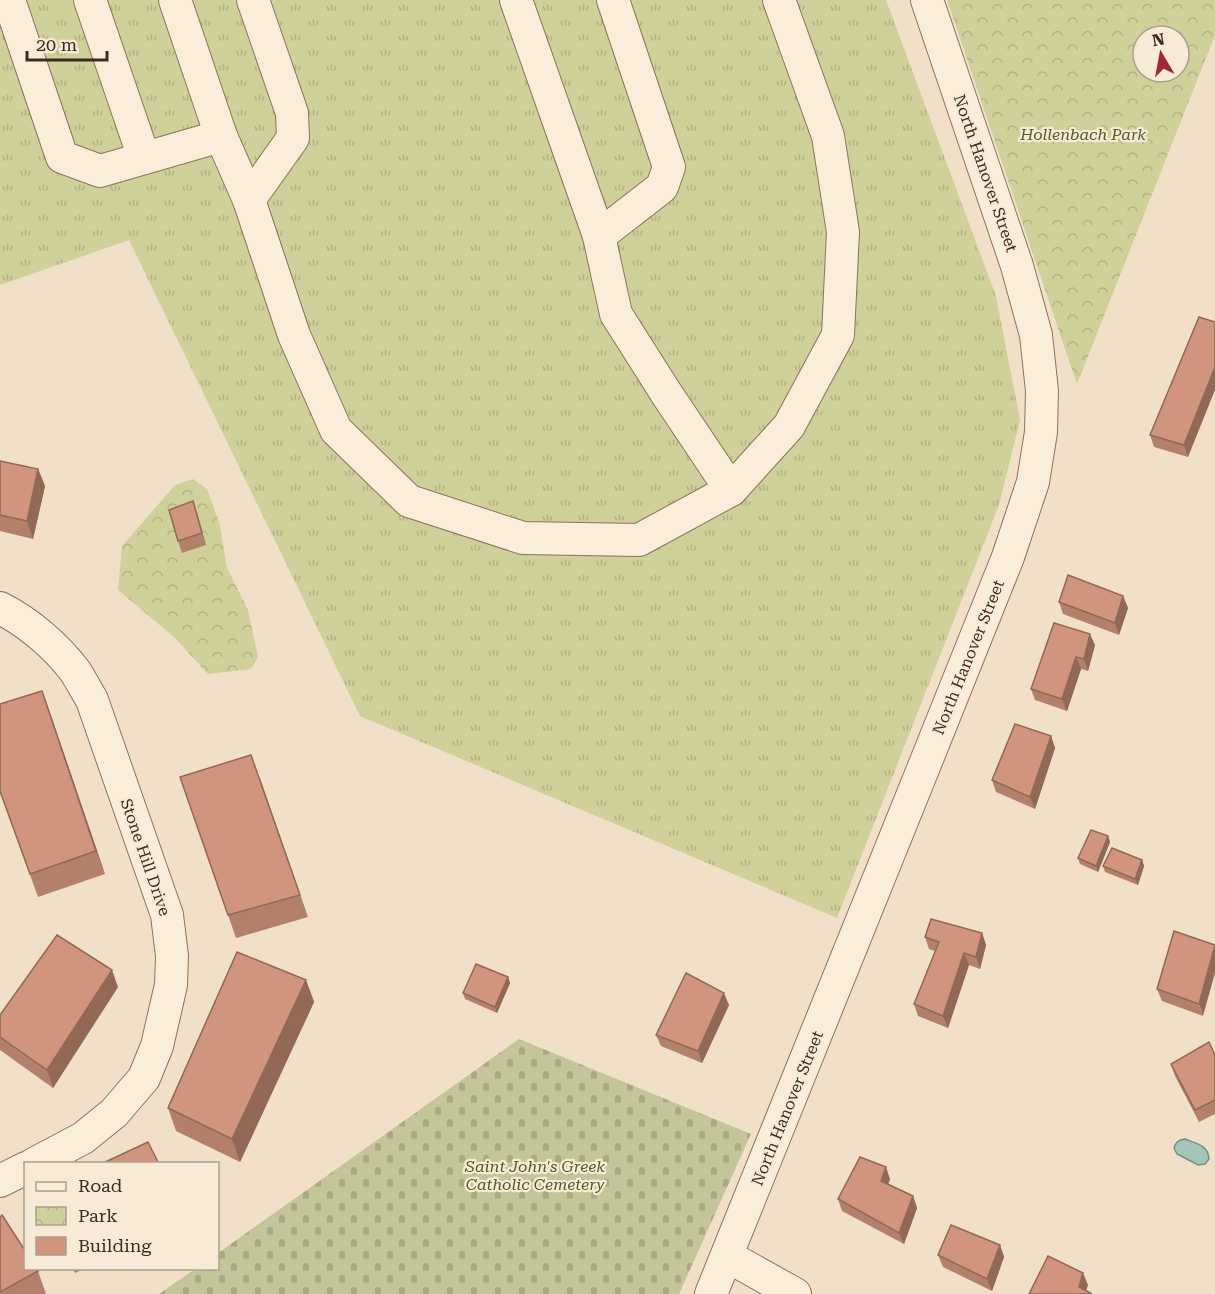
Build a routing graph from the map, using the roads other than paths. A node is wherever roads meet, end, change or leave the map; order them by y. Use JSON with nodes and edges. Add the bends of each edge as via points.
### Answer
{"nodes":[{"id":1,"x":9,"y":0,"type":"edge"},
{"id":2,"x":90,"y":0,"type":"edge"},
{"id":3,"x":175,"y":0,"type":"edge"},
{"id":4,"x":254,"y":0,"type":"edge"},
{"id":5,"x":516,"y":0,"type":"edge"},
{"id":6,"x":614,"y":0,"type":"edge"},
{"id":7,"x":778,"y":0,"type":"edge"},
{"id":8,"x":927,"y":0,"type":"edge"},
{"id":9,"x":220,"y":136,"type":"junction"},
{"id":10,"x":144,"y":158,"type":"junction"},
{"id":11,"x":249,"y":200,"type":"junction"},
{"id":12,"x":599,"y":236,"type":"junction"},
{"id":13,"x":731,"y":490,"type":"junction"},
{"id":14,"x":0,"y":608,"type":"edge"},
{"id":15,"x":38,"y":1162,"type":"edge"},
{"id":16,"x":24,"y":1169,"type":"edge"},
{"id":17,"x":0,"y":1181,"type":"edge"},
{"id":18,"x":727,"y":1257,"type":"junction"},
{"id":19,"x":711,"y":1294,"type":"edge"},
{"id":20,"x":795,"y":1294,"type":"edge"}],
"edges":[{"from":1,"to":10,"type":"street","via":[[62,157],[100,171]]},
{"from":2,"to":10,"type":"street"},
{"from":3,"to":9,"type":"street"},
{"from":4,"to":11,"type":"street","via":[[292,113],[293,138]]},
{"from":5,"to":12,"type":"street"},
{"from":6,"to":12,"type":"street","via":[[669,167],[662,187]]},
{"from":7,"to":13,"type":"street","via":[[828,136],[843,232],[838,335],[789,426]]},
{"from":8,"to":18,"type":"street","name":"North Hanover Street","via":[[1017,266],[1035,335],[1042,391],[1041,432],[1033,482],[1008,557]]},
{"from":9,"to":10,"type":"street"},
{"from":9,"to":11,"type":"street"},
{"from":11,"to":13,"type":"street","via":[[294,335],[336,430],[409,501],[523,538],[639,540]]},
{"from":12,"to":13,"type":"street","via":[[616,314]]},
{"from":14,"to":15,"type":"street","name":"Stone Hill Drive","via":[[51,645],[75,672],[92,700],[167,915],[172,956],[171,985],[157,1046],[144,1078],[114,1113],[83,1138]]},
{"from":16,"to":17,"type":"street"},
{"from":18,"to":19,"type":"street","name":"North Hanover Street"},
{"from":18,"to":20,"type":"street"}]}
